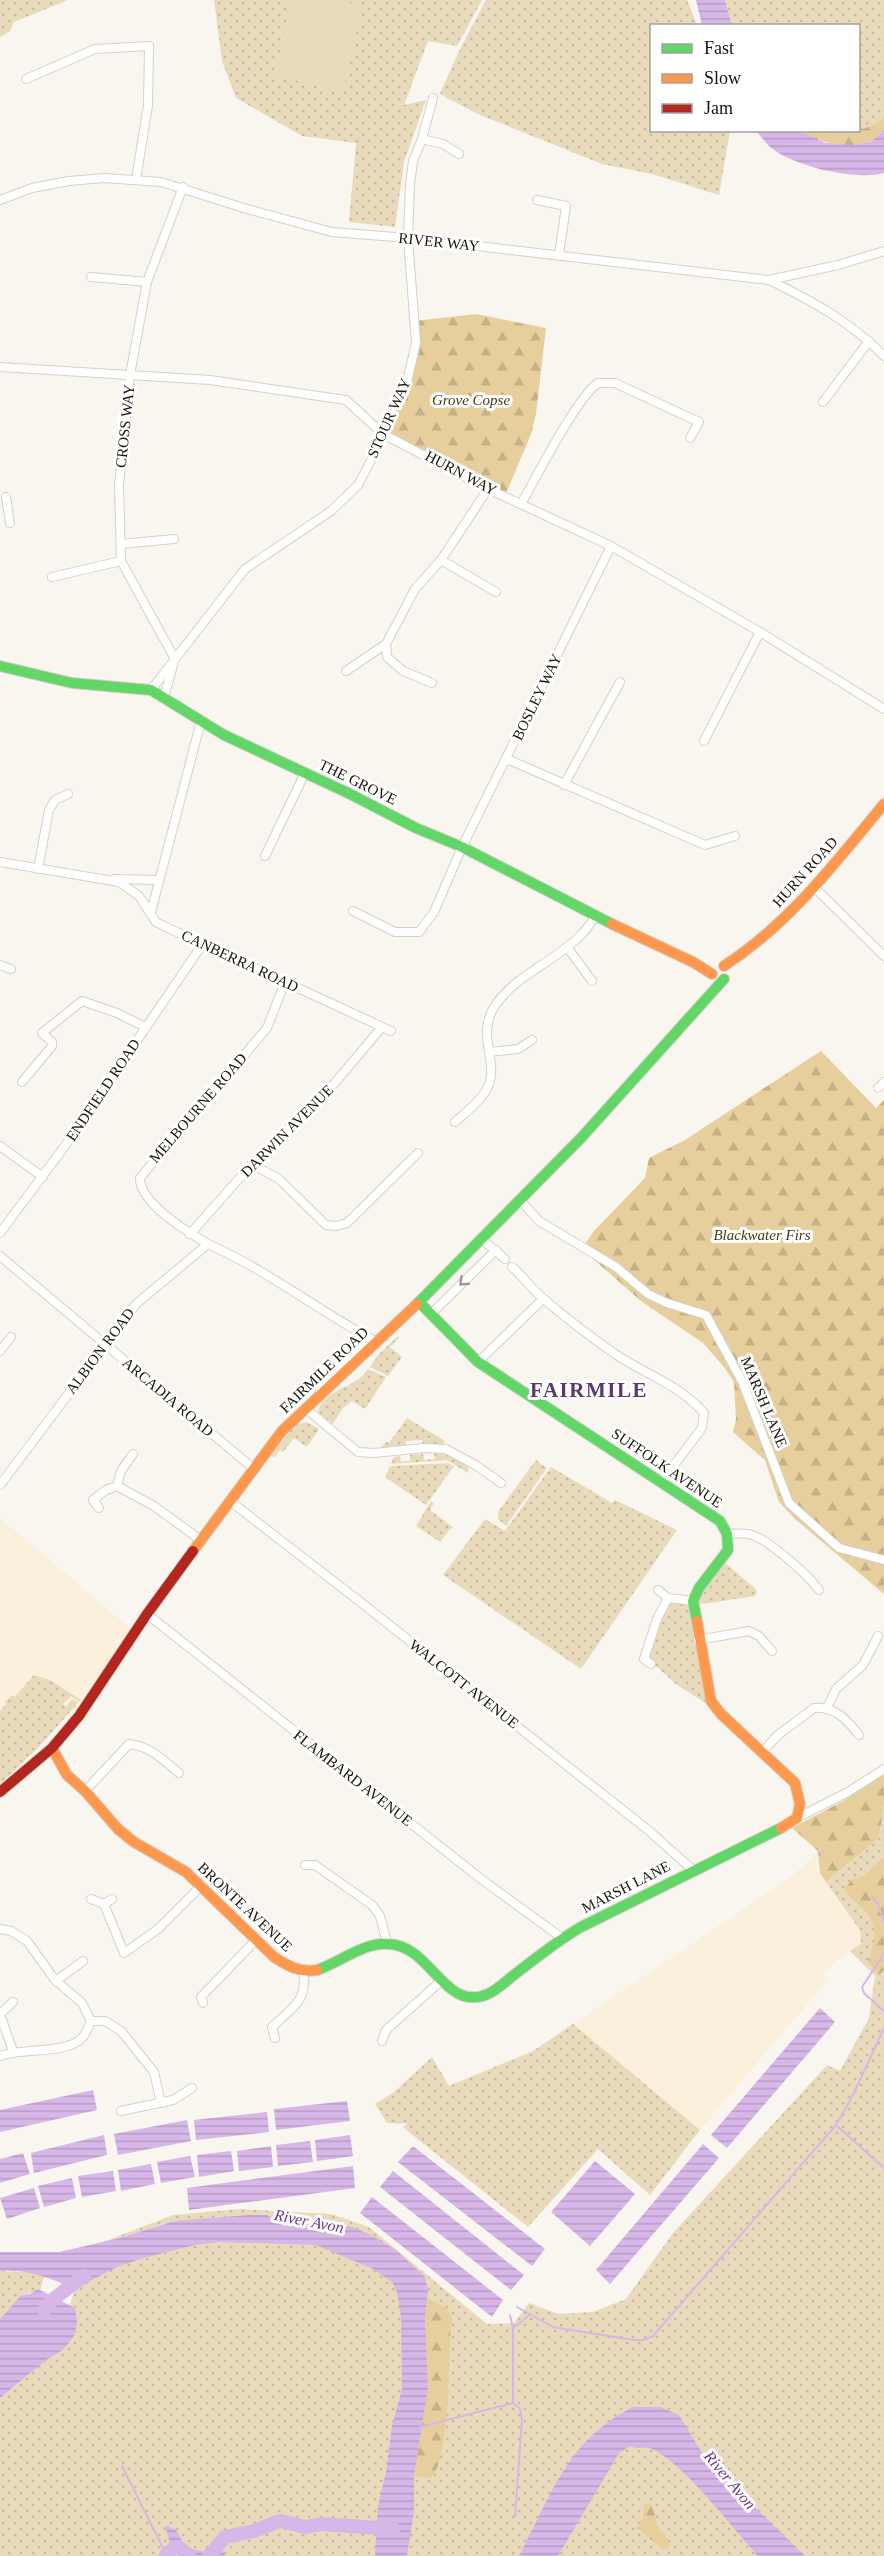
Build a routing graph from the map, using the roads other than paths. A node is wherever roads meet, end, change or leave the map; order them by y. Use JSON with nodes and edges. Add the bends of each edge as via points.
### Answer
{"nodes":[{"id":1,"x":26,"y":79,"type":"dead end"},
{"id":2,"x":433,"y":98,"type":"dead end"},
{"id":3,"x":422,"y":139,"type":"junction"},
{"id":4,"x":459,"y":154,"type":"dead end"},
{"id":5,"x":136,"y":180,"type":"junction"},
{"id":6,"x":183,"y":187,"type":"junction"},
{"id":7,"x":0,"y":200,"type":"edge"},
{"id":8,"x":537,"y":200,"type":"dead end"},
{"id":9,"x":408,"y":238,"type":"junction"},
{"id":10,"x":884,"y":251,"type":"edge"},
{"id":11,"x":559,"y":255,"type":"junction"},
{"id":12,"x":789,"y":276,"type":"junction"},
{"id":13,"x":91,"y":277,"type":"dead end"},
{"id":14,"x":769,"y":280,"type":"junction"},
{"id":15,"x":147,"y":282,"type":"junction"},
{"id":16,"x":788,"y":289,"type":"junction"},
{"id":17,"x":869,"y":341,"type":"junction"},
{"id":18,"x":884,"y":356,"type":"edge"},
{"id":19,"x":0,"y":367,"type":"edge"},
{"id":20,"x":130,"y":375,"type":"junction"},
{"id":21,"x":823,"y":402,"type":"dead end"},
{"id":22,"x":383,"y":434,"type":"junction"},
{"id":23,"x":690,"y":438,"type":"dead end"},
{"id":24,"x":488,"y":489,"type":"junction"},
{"id":25,"x":6,"y":497,"type":"dead end"},
{"id":26,"x":521,"y":504,"type":"junction"},
{"id":27,"x":4,"y":507,"type":"edge"},
{"id":28,"x":10,"y":523,"type":"dead end"},
{"id":29,"x":174,"y":539,"type":"dead end"},
{"id":30,"x":121,"y":544,"type":"junction"},
{"id":31,"x":611,"y":546,"type":"junction"},
{"id":32,"x":441,"y":560,"type":"junction"},
{"id":33,"x":121,"y":561,"type":"junction"},
{"id":34,"x":52,"y":576,"type":"dead end"},
{"id":35,"x":496,"y":592,"type":"dead end"},
{"id":36,"x":760,"y":632,"type":"junction"},
{"id":37,"x":386,"y":644,"type":"junction"},
{"id":38,"x":175,"y":659,"type":"junction"},
{"id":39,"x":0,"y":666,"type":"edge"},
{"id":40,"x":346,"y":671,"type":"dead end"},
{"id":41,"x":620,"y":682,"type":"dead end"},
{"id":42,"x":432,"y":683,"type":"dead end"},
{"id":43,"x":151,"y":690,"type":"junction"},
{"id":44,"x":164,"y":698,"type":"junction"},
{"id":45,"x":884,"y":709,"type":"edge"},
{"id":46,"x":201,"y":721,"type":"junction"},
{"id":47,"x":704,"y":741,"type":"dead end"},
{"id":48,"x":507,"y":759,"type":"junction"},
{"id":49,"x":305,"y":773,"type":"junction"},
{"id":50,"x":564,"y":785,"type":"junction"},
{"id":51,"x":68,"y":794,"type":"dead end"},
{"id":52,"x":884,"y":804,"type":"edge"},
{"id":53,"x":735,"y":837,"type":"dead end"},
{"id":54,"x":462,"y":847,"type":"junction"},
{"id":55,"x":265,"y":856,"type":"dead end"},
{"id":56,"x":0,"y":862,"type":"edge"},
{"id":57,"x":38,"y":869,"type":"junction"},
{"id":58,"x":102,"y":878,"type":"junction"},
{"id":59,"x":159,"y":880,"type":"junction"},
{"id":60,"x":813,"y":886,"type":"junction"},
{"id":61,"x":353,"y":911,"type":"dead end"},
{"id":62,"x":150,"y":912,"type":"junction"},
{"id":63,"x":596,"y":916,"type":"junction"},
{"id":64,"x":202,"y":945,"type":"junction"},
{"id":65,"x":567,"y":947,"type":"junction"},
{"id":66,"x":884,"y":956,"type":"edge"},
{"id":67,"x":0,"y":965,"type":"edge"},
{"id":68,"x":12,"y":969,"type":"dead end"},
{"id":69,"x":719,"y":973,"type":"junction"},
{"id":70,"x":592,"y":981,"type":"dead end"},
{"id":71,"x":285,"y":982,"type":"junction"},
{"id":72,"x":145,"y":1027,"type":"junction"},
{"id":73,"x":382,"y":1027,"type":"junction"},
{"id":74,"x":391,"y":1031,"type":"dead end"},
{"id":75,"x":532,"y":1041,"type":"dead end"},
{"id":76,"x":489,"y":1052,"type":"junction"},
{"id":77,"x":22,"y":1082,"type":"dead end"},
{"id":78,"x":455,"y":1122,"type":"dead end"},
{"id":79,"x":0,"y":1146,"type":"edge"},
{"id":80,"x":412,"y":1155,"type":"dead end"},
{"id":81,"x":252,"y":1164,"type":"junction"},
{"id":82,"x":43,"y":1177,"type":"junction"},
{"id":83,"x":520,"y":1200,"type":"junction"},
{"id":84,"x":0,"y":1233,"type":"edge"},
{"id":85,"x":190,"y":1234,"type":"junction"},
{"id":86,"x":482,"y":1239,"type":"junction"},
{"id":87,"x":208,"y":1244,"type":"junction"},
{"id":88,"x":496,"y":1250,"type":"junction"},
{"id":89,"x":0,"y":1256,"type":"edge"},
{"id":90,"x":505,"y":1259,"type":"dead end"},
{"id":91,"x":512,"y":1267,"type":"dead end"},
{"id":92,"x":543,"y":1299,"type":"junction"},
{"id":93,"x":419,"y":1302,"type":"junction"},
{"id":94,"x":431,"y":1314,"type":"junction"},
{"id":95,"x":11,"y":1337,"type":"dead end"},
{"id":96,"x":372,"y":1340,"type":"junction"},
{"id":97,"x":106,"y":1344,"type":"junction"},
{"id":98,"x":0,"y":1351,"type":"edge"},
{"id":99,"x":478,"y":1362,"type":"junction"},
{"id":100,"x":305,"y":1408,"type":"junction"},
{"id":101,"x":133,"y":1454,"type":"dead end"},
{"id":102,"x":254,"y":1469,"type":"junction"},
{"id":103,"x":662,"y":1481,"type":"junction"},
{"id":104,"x":501,"y":1483,"type":"dead end"},
{"id":105,"x":0,"y":1485,"type":"edge"},
{"id":106,"x":117,"y":1486,"type":"junction"},
{"id":107,"x":230,"y":1502,"type":"junction"},
{"id":108,"x":99,"y":1508,"type":"dead end"},
{"id":109,"x":728,"y":1534,"type":"junction"},
{"id":110,"x":202,"y":1541,"type":"junction"},
{"id":111,"x":884,"y":1560,"type":"edge"},
{"id":112,"x":658,"y":1590,"type":"dead end"},
{"id":113,"x":819,"y":1590,"type":"dead end"},
{"id":114,"x":668,"y":1598,"type":"junction"},
{"id":115,"x":693,"y":1601,"type":"junction"},
{"id":116,"x":147,"y":1614,"type":"junction"},
{"id":117,"x":878,"y":1636,"type":"dead end"},
{"id":118,"x":698,"y":1640,"type":"junction"},
{"id":119,"x":772,"y":1651,"type":"dead end"},
{"id":120,"x":651,"y":1664,"type":"dead end"},
{"id":121,"x":827,"y":1708,"type":"junction"},
{"id":122,"x":859,"y":1735,"type":"dead end"},
{"id":123,"x":52,"y":1748,"type":"junction"},
{"id":124,"x":762,"y":1752,"type":"junction"},
{"id":125,"x":884,"y":1769,"type":"edge"},
{"id":126,"x":178,"y":1773,"type":"dead end"},
{"id":127,"x":85,"y":1791,"type":"junction"},
{"id":128,"x":0,"y":1792,"type":"edge"},
{"id":129,"x":797,"y":1818,"type":"junction"},
{"id":130,"x":304,"y":1865,"type":"dead end"},
{"id":131,"x":693,"y":1870,"type":"junction"},
{"id":132,"x":202,"y":1885,"type":"junction"},
{"id":133,"x":91,"y":1899,"type":"dead end"},
{"id":134,"x":0,"y":1929,"type":"edge"},
{"id":135,"x":562,"y":1938,"type":"junction"},
{"id":136,"x":256,"y":1940,"type":"junction"},
{"id":137,"x":387,"y":1943,"type":"junction"},
{"id":138,"x":83,"y":1961,"type":"dead end"},
{"id":139,"x":303,"y":1972,"type":"junction"},
{"id":140,"x":57,"y":1981,"type":"junction"},
{"id":141,"x":441,"y":1981,"type":"junction"},
{"id":142,"x":13,"y":2002,"type":"dead end"},
{"id":143,"x":203,"y":2003,"type":"dead end"},
{"id":144,"x":91,"y":2021,"type":"junction"},
{"id":145,"x":274,"y":2038,"type":"dead end"},
{"id":146,"x":382,"y":2041,"type":"dead end"},
{"id":147,"x":13,"y":2051,"type":"junction"},
{"id":148,"x":0,"y":2056,"type":"edge"},
{"id":149,"x":192,"y":2088,"type":"dead end"},
{"id":150,"x":161,"y":2103,"type":"junction"},
{"id":151,"x":121,"y":2110,"type":"dead end"}],
"edges":[{"from":1,"to":5,"type":"street","via":[[94,49],[149,46],[148,105]]},
{"from":2,"to":3,"type":"street","name":"STOUR WAY"},
{"from":3,"to":4,"type":"street","via":[[444,144]]},
{"from":3,"to":9,"type":"street","name":"STOUR WAY","via":[[413,161]]},
{"from":5,"to":6,"type":"street","name":"RIVER WAY"},
{"from":5,"to":7,"type":"street","name":"RIVER WAY","via":[[69,181],[32,188]]},
{"from":6,"to":9,"type":"street","name":"RIVER WAY","via":[[332,232]]},
{"from":6,"to":15,"type":"street","name":"CROSS WAY"},
{"from":8,"to":11,"type":"street","via":[[566,206]]},
{"from":9,"to":11,"type":"street","name":"RIVER WAY"},
{"from":9,"to":22,"type":"street","name":"STOUR WAY","via":[[416,343],[406,386]]},
{"from":10,"to":12,"type":"street","name":"RIVER WAY"},
{"from":11,"to":14,"type":"street","name":"RIVER WAY"},
{"from":12,"to":14,"type":"street","name":"RIVER WAY"},
{"from":12,"to":16,"type":"street"},
{"from":13,"to":15,"type":"street"},
{"from":14,"to":16,"type":"street"},
{"from":15,"to":20,"type":"street","name":"CROSS WAY"},
{"from":16,"to":17,"type":"street","via":[[828,310]]},
{"from":17,"to":18,"type":"street"},
{"from":17,"to":21,"type":"street"},
{"from":19,"to":20,"type":"street","name":"HURN WAY"},
{"from":20,"to":22,"type":"street","name":"HURN WAY","via":[[210,380],[346,400]]},
{"from":20,"to":30,"type":"street","name":"CROSS WAY","via":[[119,485]]},
{"from":22,"to":24,"type":"street","name":"HURN WAY"},
{"from":22,"to":38,"type":"street","name":"STOUR WAY","via":[[357,485],[331,511],[245,569]]},
{"from":23,"to":26,"type":"street","via":[[699,422],[615,383],[596,384],[574,413]]},
{"from":24,"to":26,"type":"street","name":"HURN WAY"},
{"from":24,"to":32,"type":"street"},
{"from":25,"to":27,"type":"street"},
{"from":26,"to":31,"type":"street","name":"HURN WAY"},
{"from":27,"to":28,"type":"street"},
{"from":29,"to":30,"type":"street"},
{"from":30,"to":33,"type":"street","name":"CROSS WAY"},
{"from":31,"to":36,"type":"street","name":"HURN WAY"},
{"from":31,"to":48,"type":"street","name":"BOSLEY WAY"},
{"from":32,"to":35,"type":"street"},
{"from":32,"to":37,"type":"street","via":[[415,589]]},
{"from":33,"to":34,"type":"street"},
{"from":33,"to":38,"type":"street","name":"CROSS WAY"},
{"from":36,"to":45,"type":"street","name":"HURN WAY"},
{"from":36,"to":47,"type":"street"},
{"from":37,"to":40,"type":"street"},
{"from":37,"to":42,"type":"street","via":[[387,657],[403,671]]},
{"from":38,"to":43,"type":"street","name":"STOUR WAY"},
{"from":38,"to":44,"type":"street","name":"STOUR WAY"},
{"from":39,"to":43,"type":"street","name":"THE GROVE","via":[[72,683]]},
{"from":41,"to":50,"type":"street"},
{"from":43,"to":44,"type":"street","name":"THE GROVE"},
{"from":44,"to":46,"type":"street","name":"THE GROVE"},
{"from":46,"to":49,"type":"street","name":"THE GROVE"},
{"from":46,"to":59,"type":"street"},
{"from":48,"to":50,"type":"street"},
{"from":48,"to":54,"type":"street","name":"BOSLEY WAY"},
{"from":49,"to":54,"type":"street","name":"THE GROVE"},
{"from":49,"to":55,"type":"street"},
{"from":50,"to":53,"type":"street","via":[[705,845]]},
{"from":51,"to":57,"type":"street","via":[[55,800],[49,810]]},
{"from":52,"to":60,"type":"street","name":"HURN ROAD"},
{"from":54,"to":61,"type":"street","name":"BOSLEY WAY","via":[[434,912],[419,932],[395,932]]},
{"from":54,"to":63,"type":"street","name":"THE GROVE"},
{"from":56,"to":57,"type":"street","name":"CANBERRA ROAD"},
{"from":57,"to":58,"type":"street","name":"CANBERRA ROAD"},
{"from":58,"to":59,"type":"street","name":"CANBERRA ROAD"},
{"from":58,"to":62,"type":"street","name":"CANBERRA ROAD","via":[[130,888]]},
{"from":59,"to":62,"type":"street"},
{"from":60,"to":66,"type":"street"},
{"from":60,"to":69,"type":"street","name":"HURN ROAD","via":[[768,935]]},
{"from":62,"to":64,"type":"street","name":"CANBERRA ROAD","via":[[156,922]]},
{"from":63,"to":65,"type":"street"},
{"from":63,"to":69,"type":"street","name":"THE GROVE"},
{"from":64,"to":71,"type":"street","name":"CANBERRA ROAD"},
{"from":64,"to":72,"type":"street","name":"ENDFIELD ROAD"},
{"from":65,"to":70,"type":"street"},
{"from":65,"to":76,"type":"street","via":[[495,1005],[486,1025]]},
{"from":67,"to":68,"type":"street"},
{"from":69,"to":83,"type":"street","name":"FAIRMILE ROAD","via":[[706,1000]]},
{"from":71,"to":73,"type":"street","name":"CANBERRA ROAD"},
{"from":71,"to":85,"type":"street","name":"MELBOURNE ROAD","via":[[267,1028],[140,1178],[144,1196]]},
{"from":72,"to":77,"type":"street","via":[[81,1001],[42,1033],[52,1046]]},
{"from":72,"to":82,"type":"street","name":"ENDFIELD ROAD"},
{"from":73,"to":74,"type":"street","name":"CANBERRA ROAD"},
{"from":73,"to":81,"type":"street","name":"DARWIN AVENUE","via":[[322,1098]]},
{"from":75,"to":76,"type":"street","via":[[518,1049]]},
{"from":76,"to":78,"type":"street","via":[[486,1091]]},
{"from":79,"to":82,"type":"street"},
{"from":80,"to":81,"type":"street","via":[[347,1222],[336,1226],[326,1225],[279,1179]]},
{"from":81,"to":85,"type":"street","name":"DARWIN AVENUE"},
{"from":82,"to":84,"type":"street","name":"ENDFIELD ROAD"},
{"from":83,"to":86,"type":"street","name":"FAIRMILE ROAD"},
{"from":83,"to":111,"type":"street","name":"MARSH LANE","via":[[539,1221],[615,1268],[648,1294],[706,1315],[742,1381],[789,1503],[839,1548]]},
{"from":85,"to":87,"type":"street","name":"MELBOURNE ROAD"},
{"from":86,"to":88,"type":"street"},
{"from":86,"to":93,"type":"street","name":"FAIRMILE ROAD"},
{"from":87,"to":96,"type":"street"},
{"from":87,"to":97,"type":"street","name":"ALBION ROAD","via":[[136,1304]]},
{"from":88,"to":90,"type":"street"},
{"from":88,"to":94,"type":"street","one_way":true},
{"from":89,"to":97,"type":"street","name":"ARCADIA ROAD"},
{"from":91,"to":92,"type":"street"},
{"from":92,"to":99,"type":"street"},
{"from":92,"to":103,"type":"street","via":[[618,1355],[694,1401],[704,1413],[702,1428]]},
{"from":93,"to":94,"type":"street","name":"SUFFOLK AVENUE"},
{"from":93,"to":96,"type":"street","name":"FAIRMILE ROAD"},
{"from":94,"to":99,"type":"street","name":"SUFFOLK AVENUE"},
{"from":95,"to":98,"type":"street"},
{"from":96,"to":100,"type":"street","name":"FAIRMILE ROAD"},
{"from":97,"to":102,"type":"street","name":"ARCADIA ROAD"},
{"from":97,"to":105,"type":"street","name":"ALBION ROAD"},
{"from":99,"to":103,"type":"street","name":"SUFFOLK AVENUE"},
{"from":100,"to":102,"type":"street","name":"FAIRMILE ROAD"},
{"from":100,"to":104,"type":"street","via":[[358,1452],[446,1449]]},
{"from":101,"to":106,"type":"street","via":[[121,1471]]},
{"from":102,"to":107,"type":"street","name":"FAIRMILE ROAD"},
{"from":103,"to":109,"type":"street","name":"SUFFOLK AVENUE","via":[[717,1518]]},
{"from":106,"to":108,"type":"street","via":[[90,1498]]},
{"from":106,"to":110,"type":"street","via":[[154,1506]]},
{"from":107,"to":110,"type":"street","name":"FAIRMILE ROAD"},
{"from":107,"to":131,"type":"street","name":"WALCOTT AVENUE","via":[[639,1822]]},
{"from":109,"to":113,"type":"street","via":[[754,1535],[763,1540],[796,1565]]},
{"from":109,"to":115,"type":"street","via":[[726,1555]]},
{"from":110,"to":116,"type":"street","name":"FAIRMILE ROAD"},
{"from":112,"to":114,"type":"street"},
{"from":114,"to":115,"type":"street"},
{"from":114,"to":120,"type":"street","via":[[644,1659]]},
{"from":115,"to":118,"type":"street"},
{"from":116,"to":123,"type":"street","name":"FAIRMILE ROAD","via":[[79,1716]]},
{"from":116,"to":135,"type":"street","name":"FLAMBARD AVENUE","via":[[472,1872]]},
{"from":117,"to":121,"type":"street","via":[[863,1665],[836,1689]]},
{"from":118,"to":119,"type":"street","via":[[749,1632],[759,1635]]},
{"from":118,"to":124,"type":"street","via":[[711,1701]]},
{"from":121,"to":122,"type":"street","via":[[845,1719]]},
{"from":121,"to":124,"type":"street","via":[[809,1710]]},
{"from":123,"to":127,"type":"street","name":"BRONTE AVENUE","via":[[66,1773]]},
{"from":123,"to":128,"type":"street","name":"FAIRMILE ROAD"},
{"from":124,"to":129,"type":"street","via":[[795,1783],[800,1804]]},
{"from":125,"to":129,"type":"street","name":"MARSH LANE"},
{"from":126,"to":127,"type":"street","via":[[157,1754],[141,1745],[129,1744]]},
{"from":127,"to":132,"type":"street","name":"BRONTE AVENUE","via":[[119,1830]]},
{"from":129,"to":131,"type":"street","name":"MARSH LANE"},
{"from":130,"to":137,"type":"street","via":[[315,1865],[372,1905],[380,1916]]},
{"from":131,"to":135,"type":"street","name":"MARSH LANE"},
{"from":132,"to":133,"type":"street","via":[[158,1929],[121,1954],[108,1901]]},
{"from":132,"to":136,"type":"street","name":"BRONTE AVENUE"},
{"from":134,"to":140,"type":"street","via":[[27,1941]]},
{"from":135,"to":141,"type":"street","name":"MARSH LANE","via":[[478,1999],[459,1996]]},
{"from":136,"to":139,"type":"street","name":"BRONTE AVENUE","via":[[279,1963]]},
{"from":136,"to":143,"type":"street","via":[[201,1997]]},
{"from":137,"to":139,"type":"street","via":[[369,1946]]},
{"from":137,"to":141,"type":"street","via":[[403,1945],[415,1953]]},
{"from":138,"to":140,"type":"street"},
{"from":139,"to":145,"type":"street","via":[[305,1988],[301,1998],[272,2027]]},
{"from":140,"to":144,"type":"street","via":[[82,2003]]},
{"from":141,"to":146,"type":"street","via":[[386,2030]]},
{"from":142,"to":147,"type":"street","via":[[0,2014]]},
{"from":144,"to":147,"type":"street","via":[[82,2039],[65,2047]]},
{"from":144,"to":150,"type":"street","via":[[105,2021],[121,2031],[154,2072]]},
{"from":147,"to":148,"type":"street"},
{"from":149,"to":150,"type":"street"},
{"from":150,"to":151,"type":"street"}]}
